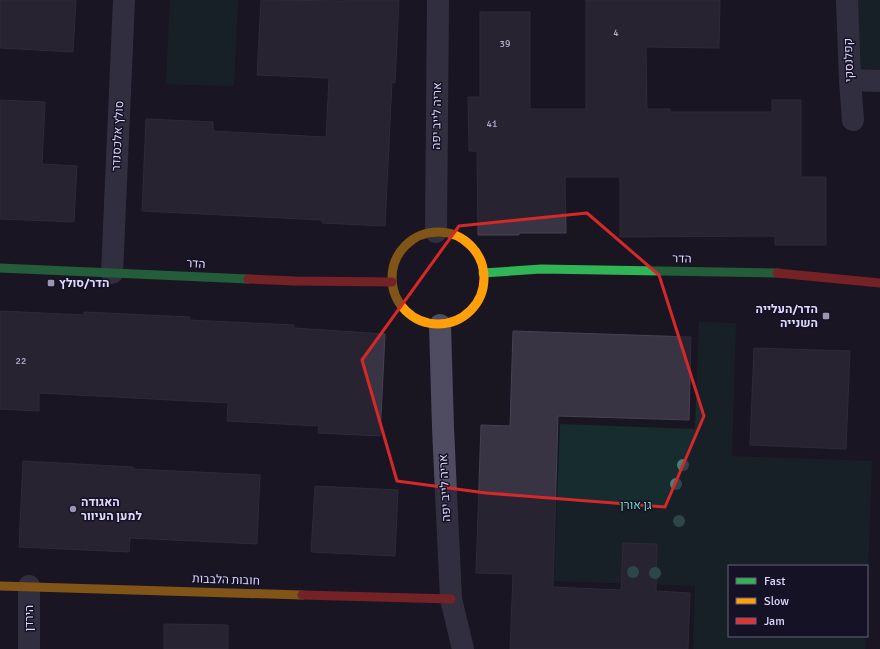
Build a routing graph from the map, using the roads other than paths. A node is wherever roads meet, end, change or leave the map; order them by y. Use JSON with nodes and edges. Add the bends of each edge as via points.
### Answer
{"nodes":[{"id":1,"x":124,"y":0,"type":"edge"},
{"id":2,"x":438,"y":0,"type":"edge"},
{"id":3,"x":847,"y":0,"type":"edge"},
{"id":4,"x":850,"y":80,"type":"junction"},
{"id":5,"x":880,"y":81,"type":"edge"},
{"id":6,"x":853,"y":120,"type":"dead end"},
{"id":7,"x":436,"y":232,"type":"junction"},
{"id":8,"x":0,"y":268,"type":"edge"},
{"id":9,"x":112,"y":272,"type":"junction"},
{"id":10,"x":483,"y":273,"type":"junction"},
{"id":11,"x":392,"y":282,"type":"junction"},
{"id":12,"x":880,"y":283,"type":"edge"},
{"id":13,"x":440,"y":325,"type":"junction"},
{"id":14,"x":0,"y":586,"type":"edge"},
{"id":15,"x":29,"y":586,"type":"junction"},
{"id":16,"x":451,"y":598,"type":"junction"},
{"id":17,"x":29,"y":649,"type":"edge"},
{"id":18,"x":463,"y":649,"type":"edge"}],
"edges":[{"from":1,"to":9,"type":"street","name":"סולץ אלכסנדר"},
{"from":2,"to":7,"type":"street","name":"אריה לייב יפה"},
{"from":3,"to":4,"type":"street","name":"קפלנסקי"},
{"from":4,"to":5,"type":"street"},
{"from":4,"to":6,"type":"street","name":"קפלנסקי"},
{"from":7,"to":10,"type":"street","via":[[452,234],[466,242],[479,258]]},
{"from":7,"to":11,"type":"street","via":[[416,237],[404,247],[395,260]]},
{"from":8,"to":9,"type":"street","name":"הדר"},
{"from":9,"to":11,"type":"street","name":"הדר","via":[[295,281]]},
{"from":10,"to":12,"type":"street","name":"הדר","via":[[541,269],[775,273]]},
{"from":10,"to":13,"type":"street","via":[[483,289],[476,304],[459,320]]},
{"from":11,"to":13,"type":"street","via":[[396,298],[404,311],[418,320]]},
{"from":13,"to":16,"type":"street","name":"אריה לייב יפה","via":[[442,428]]},
{"from":14,"to":15,"type":"street","name":"חובות הלבבות"},
{"from":15,"to":16,"type":"street","name":"חובות הלבבות"},
{"from":15,"to":17,"type":"street","name":"הירדן"},
{"from":16,"to":18,"type":"street","name":"אריה לייב יפה"}]}
